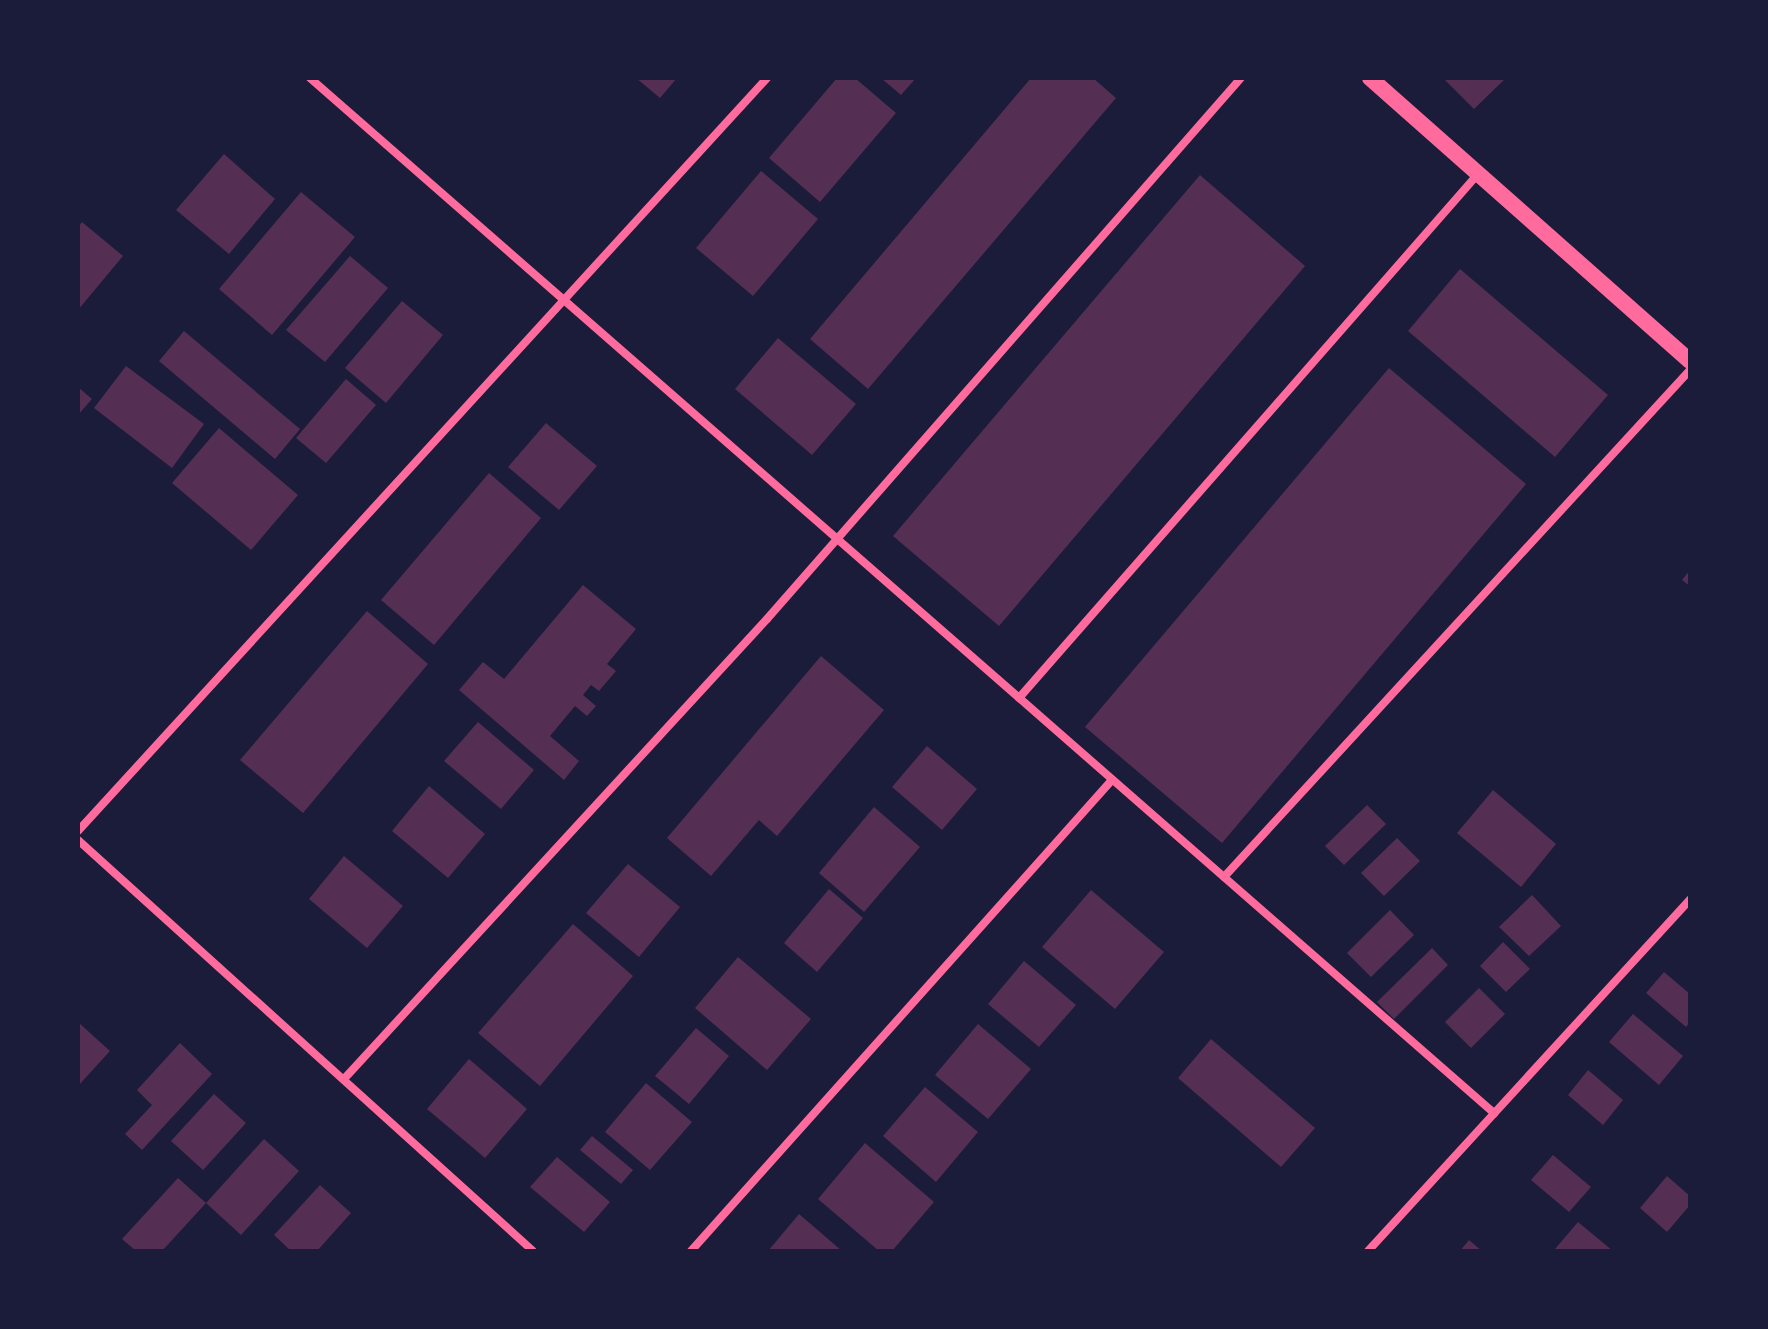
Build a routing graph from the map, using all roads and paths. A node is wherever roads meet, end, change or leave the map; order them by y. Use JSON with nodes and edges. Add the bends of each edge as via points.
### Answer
{"nodes":[{"id":1,"x":310,"y":78,"type":"edge"},
{"id":2,"x":767,"y":78,"type":"edge"},
{"id":3,"x":1241,"y":78,"type":"edge"},
{"id":4,"x":1370,"y":78,"type":"edge"},
{"id":5,"x":1478,"y":174,"type":"junction"},
{"id":6,"x":564,"y":300,"type":"junction"},
{"id":7,"x":1690,"y":361,"type":"edge"},
{"id":8,"x":1690,"y":370,"type":"edge"},
{"id":9,"x":834,"y":540,"type":"junction"},
{"id":10,"x":1019,"y":698,"type":"junction"},
{"id":11,"x":1112,"y":780,"type":"junction"},
{"id":12,"x":78,"y":831,"type":"edge"},
{"id":13,"x":78,"y":840,"type":"edge"},
{"id":14,"x":1224,"y":877,"type":"junction"},
{"id":15,"x":1690,"y":899,"type":"edge"},
{"id":16,"x":344,"y":1079,"type":"junction"},
{"id":17,"x":1494,"y":1113,"type":"junction"},
{"id":18,"x":533,"y":1251,"type":"edge"},
{"id":19,"x":691,"y":1251,"type":"edge"},
{"id":20,"x":1368,"y":1251,"type":"edge"}],
"edges":[{"from":1,"to":6,"type":"street"},
{"from":2,"to":6,"type":"street"},
{"from":3,"to":9,"type":"street"},
{"from":4,"to":5,"type":"main road"},
{"from":5,"to":7,"type":"main road"},
{"from":5,"to":10,"type":"street"},
{"from":6,"to":9,"type":"street"},
{"from":6,"to":12,"type":"street"},
{"from":8,"to":14,"type":"street"},
{"from":9,"to":10,"type":"street"},
{"from":9,"to":16,"type":"street"},
{"from":10,"to":11,"type":"street"},
{"from":11,"to":14,"type":"street"},
{"from":11,"to":19,"type":"street"},
{"from":13,"to":16,"type":"street"},
{"from":14,"to":17,"type":"street"},
{"from":15,"to":17,"type":"street"},
{"from":16,"to":18,"type":"street"},
{"from":17,"to":20,"type":"street"}]}
